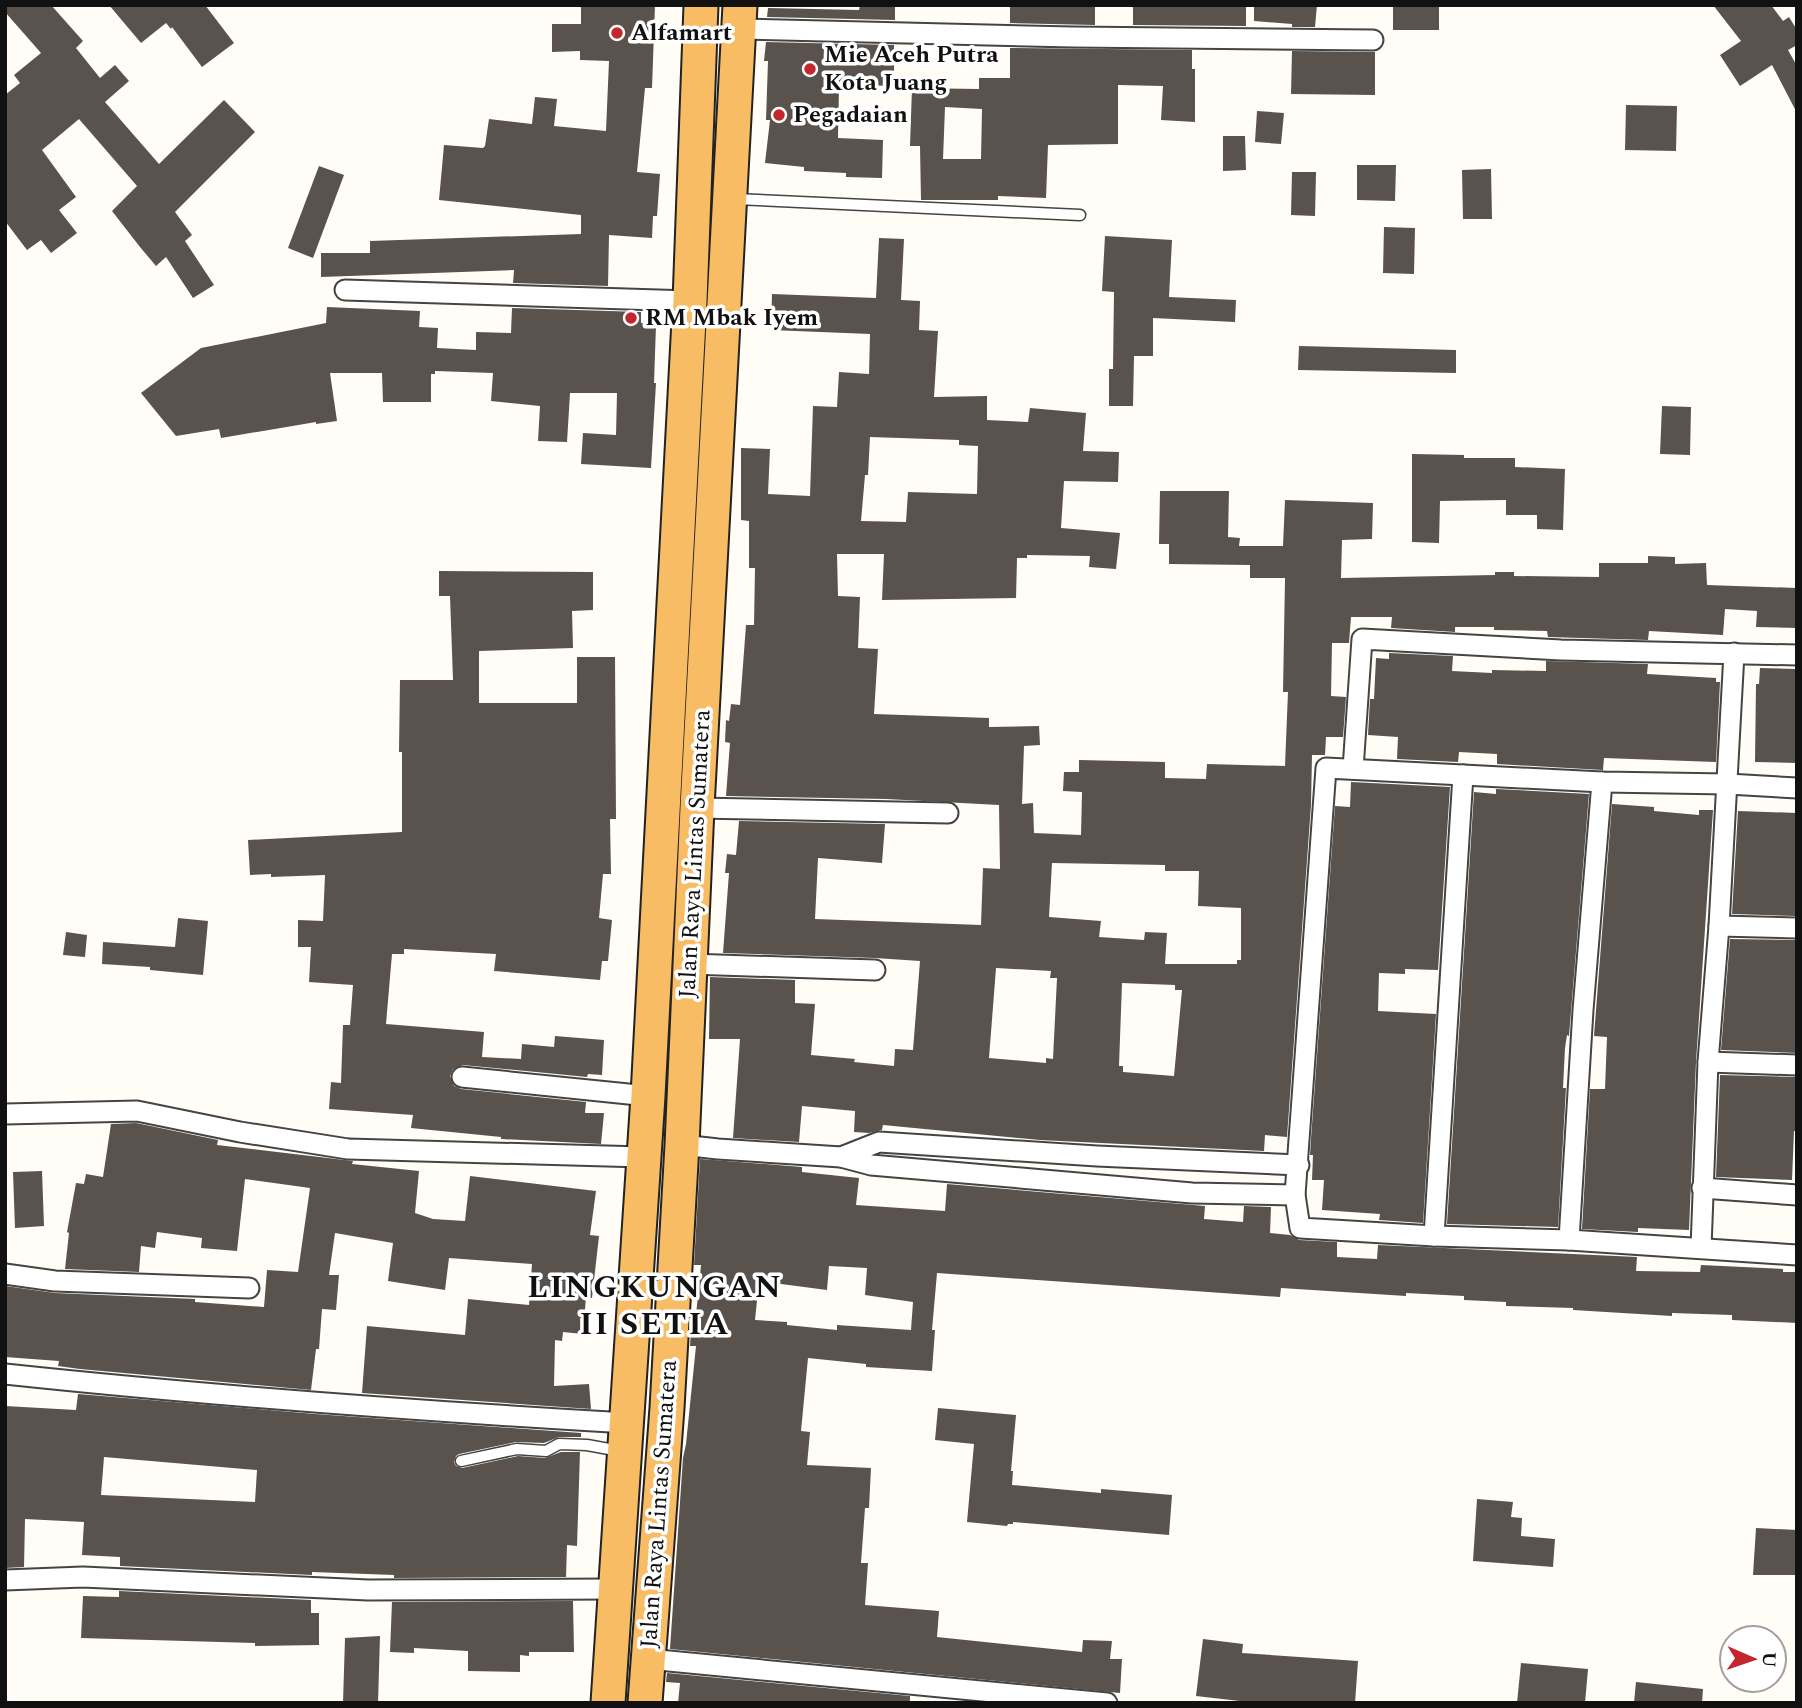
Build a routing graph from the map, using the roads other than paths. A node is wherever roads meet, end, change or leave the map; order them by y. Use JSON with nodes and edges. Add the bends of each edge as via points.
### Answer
{"nodes":[{"id":1,"x":701,"y":5,"type":"edge"},
{"id":2,"x":740,"y":17,"type":"edge"},
{"id":3,"x":1373,"y":40,"type":"dead end"},
{"id":4,"x":731,"y":199,"type":"junction"},
{"id":5,"x":1080,"y":215,"type":"dead end"},
{"id":6,"x":345,"y":290,"type":"dead end"},
{"id":7,"x":690,"y":301,"type":"junction"},
{"id":8,"x":1734,"y":653,"type":"junction"},
{"id":9,"x":1797,"y":655,"type":"edge"},
{"id":10,"x":1353,"y":769,"type":"junction"},
{"id":11,"x":1463,"y":775,"type":"junction"},
{"id":12,"x":1602,"y":782,"type":"junction"},
{"id":13,"x":1728,"y":784,"type":"junction"},
{"id":14,"x":1797,"y":788,"type":"edge"},
{"id":15,"x":697,"y":808,"type":"junction"},
{"id":16,"x":948,"y":813,"type":"dead end"},
{"id":17,"x":1719,"y":926,"type":"junction"},
{"id":18,"x":1797,"y":928,"type":"edge"},
{"id":19,"x":689,"y":964,"type":"junction"},
{"id":20,"x":876,"y":970,"type":"dead end"},
{"id":21,"x":1708,"y":1062,"type":"junction"},
{"id":22,"x":1797,"y":1065,"type":"edge"},
{"id":23,"x":462,"y":1077,"type":"dead end"},
{"id":24,"x":648,"y":1096,"type":"junction"},
{"id":25,"x":5,"y":1114,"type":"edge"},
{"id":26,"x":682,"y":1145,"type":"junction"},
{"id":27,"x":1097,"y":1156,"type":"junction"},
{"id":28,"x":643,"y":1157,"type":"junction"},
{"id":29,"x":841,"y":1157,"type":"junction"},
{"id":30,"x":1299,"y":1165,"type":"junction"},
{"id":31,"x":1096,"y":1184,"type":"junction"},
{"id":32,"x":1702,"y":1188,"type":"junction"},
{"id":33,"x":1295,"y":1195,"type":"junction"},
{"id":34,"x":1797,"y":1195,"type":"edge"},
{"id":35,"x":1434,"y":1236,"type":"junction"},
{"id":36,"x":1569,"y":1240,"type":"junction"},
{"id":37,"x":1701,"y":1248,"type":"junction"},
{"id":38,"x":1797,"y":1255,"type":"edge"},
{"id":39,"x":5,"y":1274,"type":"edge"},
{"id":40,"x":250,"y":1288,"type":"dead end"},
{"id":41,"x":5,"y":1374,"type":"edge"},
{"id":42,"x":625,"y":1437,"type":"junction"},
{"id":43,"x":461,"y":1461,"type":"dead end"},
{"id":44,"x":5,"y":1580,"type":"edge"},
{"id":45,"x":614,"y":1590,"type":"junction"},
{"id":46,"x":648,"y":1659,"type":"junction"},
{"id":47,"x":608,"y":1703,"type":"edge"},
{"id":48,"x":645,"y":1703,"type":"edge"},
{"id":49,"x":1107,"y":1703,"type":"edge"}],
"edges":[{"from":1,"to":7,"type":"highway","name":"Jalan Raya Lintas Sumatera"},
{"from":2,"to":3,"type":"street","via":[[1073,37]]},
{"from":2,"to":4,"type":"highway","name":"Jalan Raya Lintas Sumatera"},
{"from":4,"to":5,"type":"lane"},
{"from":4,"to":15,"type":"highway","name":"Jalan Raya Lintas Sumatera"},
{"from":6,"to":7,"type":"street"},
{"from":7,"to":24,"type":"highway","name":"Jalan Raya Lintas Sumatera"},
{"from":8,"to":9,"type":"street"},
{"from":8,"to":10,"type":"street","via":[[1560,650],[1362,639]]},
{"from":8,"to":13,"type":"street"},
{"from":10,"to":11,"type":"street"},
{"from":10,"to":30,"type":"street","via":[[1326,768]]},
{"from":11,"to":12,"type":"street"},
{"from":11,"to":35,"type":"street"},
{"from":12,"to":13,"type":"street"},
{"from":12,"to":36,"type":"street"},
{"from":13,"to":14,"type":"street"},
{"from":13,"to":17,"type":"street"},
{"from":15,"to":16,"type":"street"},
{"from":15,"to":19,"type":"highway","name":"Jalan Raya Lintas Sumatera"},
{"from":17,"to":18,"type":"street"},
{"from":17,"to":21,"type":"street"},
{"from":19,"to":20,"type":"street"},
{"from":19,"to":26,"type":"highway","name":"Jalan Raya Lintas Sumatera"},
{"from":21,"to":22,"type":"street"},
{"from":21,"to":32,"type":"street"},
{"from":23,"to":24,"type":"street"},
{"from":24,"to":28,"type":"highway","name":"Jalan Raya Lintas Sumatera"},
{"from":25,"to":28,"type":"street","via":[[137,1111],[348,1149]]},
{"from":26,"to":29,"type":"street"},
{"from":26,"to":46,"type":"highway","name":"Jalan Raya Lintas Sumatera"},
{"from":27,"to":29,"type":"street","via":[[878,1142]]},
{"from":27,"to":30,"type":"street"},
{"from":27,"to":31,"type":"street"},
{"from":28,"to":42,"type":"highway","name":"Jalan Raya Lintas Sumatera"},
{"from":29,"to":31,"type":"street","via":[[871,1165]]},
{"from":30,"to":33,"type":"street"},
{"from":31,"to":33,"type":"street","via":[[1192,1193]]},
{"from":32,"to":34,"type":"street"},
{"from":32,"to":37,"type":"street"},
{"from":33,"to":35,"type":"street","via":[[1300,1228]]},
{"from":35,"to":36,"type":"street"},
{"from":36,"to":37,"type":"street"},
{"from":37,"to":38,"type":"street"},
{"from":39,"to":40,"type":"street","via":[[55,1281]]},
{"from":41,"to":42,"type":"street"},
{"from":42,"to":43,"type":"lane","via":[[587,1445],[559,1444],[546,1451],[517,1449]]},
{"from":42,"to":45,"type":"highway","name":"Jalan Raya Lintas Sumatera"},
{"from":44,"to":45,"type":"street","via":[[83,1577],[368,1590]]},
{"from":45,"to":47,"type":"highway","name":"Jalan Raya Lintas Sumatera"},
{"from":46,"to":48,"type":"highway","name":"Jalan Raya Lintas Sumatera"},
{"from":46,"to":49,"type":"street"}]}
